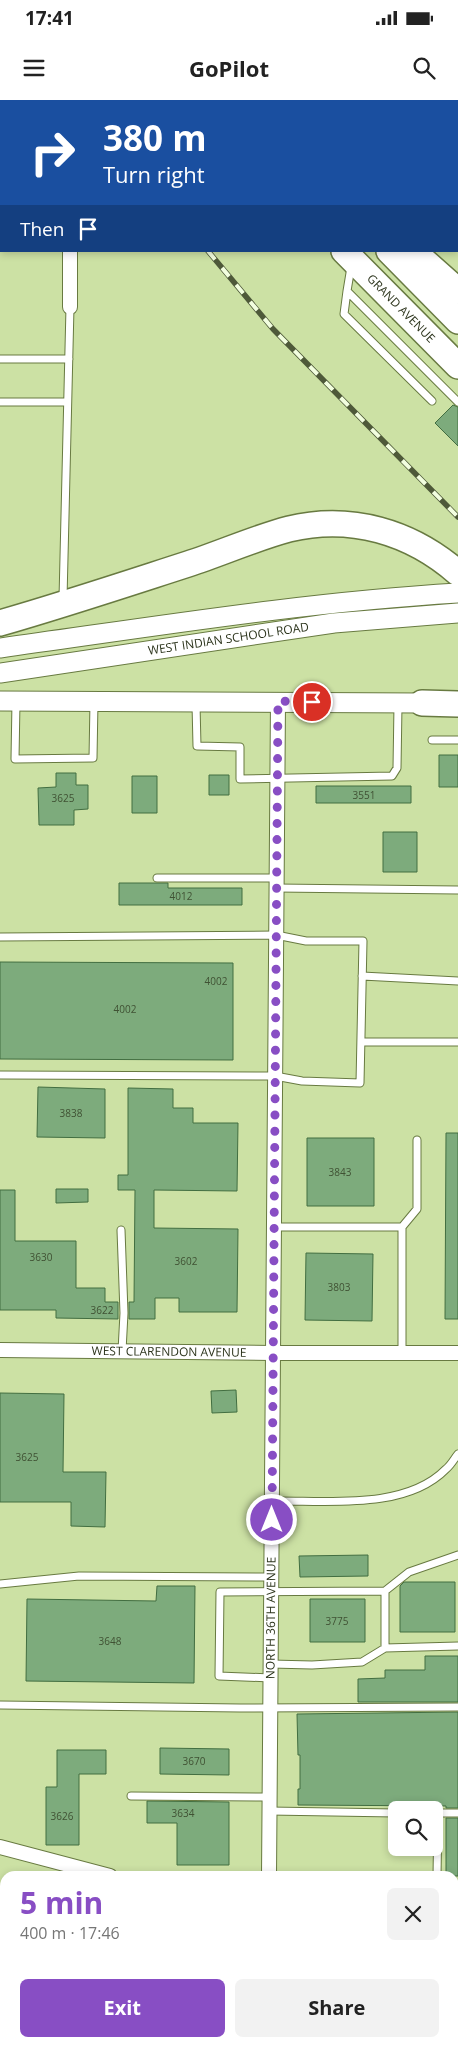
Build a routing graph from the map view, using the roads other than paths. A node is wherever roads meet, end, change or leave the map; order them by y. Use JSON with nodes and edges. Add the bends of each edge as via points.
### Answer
{"nodes":[{"id":1,"x":70,"y":252,"type":"edge"},
{"id":2,"x":390,"y":252,"type":"edge"},
{"id":3,"x":414,"y":252,"type":"edge"},
{"id":4,"x":349,"y":256,"type":"edge"},
{"id":5,"x":347,"y":291,"type":"junction"},
{"id":6,"x":458,"y":291,"type":"edge"},
{"id":7,"x":70,"y":307,"type":"joint"},
{"id":8,"x":458,"y":321,"type":"edge"},
{"id":9,"x":69,"y":358,"type":"junction"},
{"id":10,"x":0,"y":359,"type":"edge"},
{"id":11,"x":458,"y":366,"type":"edge"},
{"id":12,"x":432,"y":401,"type":"dead end"},
{"id":13,"x":0,"y":402,"type":"edge"},
{"id":14,"x":67,"y":402,"type":"junction"},
{"id":15,"x":458,"y":402,"type":"edge"},
{"id":16,"x":458,"y":573,"type":"edge"},
{"id":17,"x":458,"y":592,"type":"edge"},
{"id":18,"x":62,"y":605,"type":"junction"},
{"id":19,"x":458,"y":613,"type":"edge"},
{"id":20,"x":0,"y":623,"type":"edge"},
{"id":21,"x":0,"y":648,"type":"edge"},
{"id":22,"x":0,"y":673,"type":"edge"},
{"id":23,"x":458,"y":697,"type":"edge"},
{"id":24,"x":8,"y":701,"type":"edge"},
{"id":25,"x":94,"y":701,"type":"junction"},
{"id":26,"x":196,"y":701,"type":"junction"},
{"id":27,"x":278,"y":701,"type":"junction"},
{"id":28,"x":410,"y":703,"type":"junction"},
{"id":29,"x":458,"y":704,"type":"edge"},
{"id":30,"x":432,"y":740,"type":"dead end"},
{"id":31,"x":458,"y":740,"type":"edge"},
{"id":32,"x":277,"y":778,"type":"junction"},
{"id":33,"x":157,"y":878,"type":"dead end"},
{"id":34,"x":276,"y":883,"type":"junction"},
{"id":35,"x":458,"y":890,"type":"edge"},
{"id":36,"x":276,"y":936,"type":"junction"},
{"id":37,"x":0,"y":937,"type":"edge"},
{"id":38,"x":362,"y":976,"type":"junction"},
{"id":39,"x":458,"y":981,"type":"edge"},
{"id":40,"x":361,"y":1042,"type":"junction"},
{"id":41,"x":458,"y":1042,"type":"edge"},
{"id":42,"x":0,"y":1075,"type":"edge"},
{"id":43,"x":274,"y":1076,"type":"junction"},
{"id":44,"x":417,"y":1140,"type":"dead end"},
{"id":45,"x":274,"y":1227,"type":"junction"},
{"id":46,"x":402,"y":1227,"type":"junction"},
{"id":47,"x":121,"y":1230,"type":"dead end"},
{"id":48,"x":0,"y":1350,"type":"edge"},
{"id":49,"x":122,"y":1351,"type":"junction"},
{"id":50,"x":272,"y":1353,"type":"junction"},
{"id":51,"x":402,"y":1353,"type":"junction"},
{"id":52,"x":458,"y":1353,"type":"edge"},
{"id":53,"x":458,"y":1454,"type":"edge"},
{"id":54,"x":272,"y":1501,"type":"junction"},
{"id":55,"x":458,"y":1556,"type":"edge"},
{"id":56,"x":272,"y":1577,"type":"junction"},
{"id":57,"x":0,"y":1584,"type":"edge"},
{"id":58,"x":385,"y":1591,"type":"junction"},
{"id":59,"x":272,"y":1593,"type":"junction"},
{"id":60,"x":458,"y":1646,"type":"edge"},
{"id":61,"x":385,"y":1648,"type":"junction"},
{"id":62,"x":272,"y":1664,"type":"junction"},
{"id":63,"x":271,"y":1678,"type":"junction"},
{"id":64,"x":0,"y":1705,"type":"edge"},
{"id":65,"x":271,"y":1707,"type":"junction"},
{"id":66,"x":458,"y":1707,"type":"edge"},
{"id":67,"x":130,"y":1796,"type":"dead end"},
{"id":68,"x":270,"y":1797,"type":"junction"},
{"id":69,"x":270,"y":1811,"type":"junction"},
{"id":70,"x":388,"y":1813,"type":"edge"},
{"id":71,"x":443,"y":1813,"type":"edge"},
{"id":72,"x":458,"y":1813,"type":"edge"},
{"id":73,"x":0,"y":1847,"type":"edge"},
{"id":74,"x":437,"y":1856,"type":"edge"},
{"id":75,"x":91,"y":1871,"type":"edge"},
{"id":76,"x":268,"y":1871,"type":"edge"},
{"id":77,"x":437,"y":1871,"type":"edge"}],
"edges":[{"from":1,"to":7,"type":"street"},
{"from":2,"to":8,"type":"highway"},
{"from":3,"to":6,"type":"highway"},
{"from":4,"to":5,"type":"lane"},
{"from":4,"to":11,"type":"highway","name":"GRAND AVENUE"},
{"from":5,"to":12,"type":"lane","via":[[344,314]]},
{"from":5,"to":15,"type":"lane"},
{"from":7,"to":9,"type":"lane"},
{"from":9,"to":10,"type":"lane"},
{"from":9,"to":14,"type":"lane"},
{"from":13,"to":14,"type":"lane"},
{"from":14,"to":18,"type":"lane"},
{"from":16,"to":18,"type":"highway","via":[[441,558],[406,538],[366,526],[326,523],[289,529]]},
{"from":17,"to":21,"type":"main road","name":"WEST INDIAN SCHOOL ROAD","via":[[395,596],[196,620]]},
{"from":18,"to":20,"type":"highway"},
{"from":19,"to":22,"type":"main road","name":"WEST INDIAN SCHOOL ROAD","via":[[334,623]]},
{"from":23,"to":28,"type":"main road"},
{"from":24,"to":25,"type":"main road"},
{"from":24,"to":25,"type":"lane","via":[[15,759],[94,758]]},
{"from":25,"to":26,"type":"main road"},
{"from":26,"to":27,"type":"main road"},
{"from":26,"to":32,"type":"lane","via":[[197,746],[240,747],[240,779]]},
{"from":27,"to":28,"type":"main road"},
{"from":27,"to":32,"type":"street","name":"NORTH 36TH AVENUE"},
{"from":28,"to":29,"type":"highway"},
{"from":28,"to":32,"type":"lane","via":[[397,768],[392,776]]},
{"from":30,"to":31,"type":"lane"},
{"from":32,"to":34,"type":"street","name":"NORTH 36TH AVENUE"},
{"from":33,"to":34,"type":"lane"},
{"from":34,"to":35,"type":"lane"},
{"from":34,"to":36,"type":"street","name":"NORTH 36TH AVENUE"},
{"from":36,"to":37,"type":"lane"},
{"from":36,"to":38,"type":"lane","via":[[363,941]]},
{"from":36,"to":43,"type":"street","name":"NORTH 36TH AVENUE"},
{"from":38,"to":39,"type":"lane"},
{"from":38,"to":40,"type":"lane"},
{"from":40,"to":41,"type":"lane"},
{"from":40,"to":43,"type":"lane","via":[[360,1083],[302,1081]]},
{"from":42,"to":43,"type":"lane"},
{"from":43,"to":45,"type":"street","name":"NORTH 36TH AVENUE"},
{"from":44,"to":46,"type":"lane","via":[[417,1209]]},
{"from":45,"to":46,"type":"lane"},
{"from":45,"to":50,"type":"street","name":"NORTH 36TH AVENUE"},
{"from":46,"to":51,"type":"lane"},
{"from":47,"to":49,"type":"lane"},
{"from":48,"to":49,"type":"street","name":"WEST CLARENDON AVENUE"},
{"from":49,"to":50,"type":"street","name":"WEST CLARENDON AVENUE"},
{"from":50,"to":51,"type":"street","name":"WEST CLARENDON AVENUE"},
{"from":50,"to":54,"type":"street","name":"NORTH 36TH AVENUE"},
{"from":51,"to":52,"type":"street","name":"WEST CLARENDON AVENUE"},
{"from":53,"to":54,"type":"lane","via":[[446,1470],[402,1494],[374,1500]]},
{"from":54,"to":56,"type":"street","name":"NORTH 36TH AVENUE"},
{"from":55,"to":58,"type":"lane","via":[[409,1572]]},
{"from":56,"to":57,"type":"lane","via":[[78,1576]]},
{"from":56,"to":59,"type":"street","name":"NORTH 36TH AVENUE"},
{"from":58,"to":59,"type":"lane"},
{"from":58,"to":61,"type":"lane"},
{"from":59,"to":62,"type":"street","name":"NORTH 36TH AVENUE"},
{"from":59,"to":63,"type":"lane","via":[[220,1592],[219,1676]]},
{"from":60,"to":61,"type":"lane"},
{"from":61,"to":62,"type":"lane","via":[[362,1662]]},
{"from":62,"to":63,"type":"street","name":"NORTH 36TH AVENUE"},
{"from":63,"to":65,"type":"street","name":"NORTH 36TH AVENUE"},
{"from":64,"to":65,"type":"lane"},
{"from":65,"to":66,"type":"lane"},
{"from":65,"to":68,"type":"street","name":"NORTH 36TH AVENUE"},
{"from":67,"to":68,"type":"lane"},
{"from":68,"to":69,"type":"street","name":"NORTH 36TH AVENUE"},
{"from":69,"to":70,"type":"lane"},
{"from":69,"to":76,"type":"street","name":"NORTH 36TH AVENUE"},
{"from":71,"to":72,"type":"lane"},
{"from":73,"to":75,"type":"street"},
{"from":74,"to":77,"type":"lane"}]}
